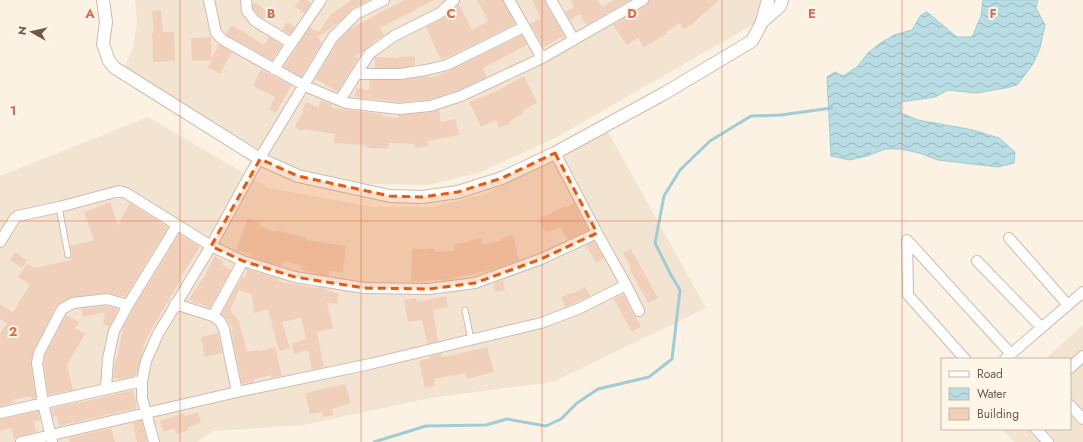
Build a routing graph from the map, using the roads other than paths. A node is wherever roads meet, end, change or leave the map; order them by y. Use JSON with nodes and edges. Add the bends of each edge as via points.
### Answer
{"nodes":[{"id":1,"x":103,"y":0,"type":"edge"},
{"id":2,"x":209,"y":0,"type":"edge"},
{"id":3,"x":246,"y":0,"type":"edge"},
{"id":4,"x":321,"y":0,"type":"edge"},
{"id":5,"x":384,"y":0,"type":"edge"},
{"id":6,"x":454,"y":0,"type":"edge"},
{"id":7,"x":509,"y":0,"type":"edge"},
{"id":8,"x":551,"y":0,"type":"edge"},
{"id":9,"x":643,"y":0,"type":"edge"},
{"id":10,"x":768,"y":0,"type":"edge"},
{"id":11,"x":781,"y":3,"type":"edge"},
{"id":12,"x":762,"y":22,"type":"junction"},
{"id":13,"x":524,"y":27,"type":"junction"},
{"id":14,"x":574,"y":40,"type":"junction"},
{"id":15,"x":291,"y":43,"type":"junction"},
{"id":16,"x":542,"y":58,"type":"junction"},
{"id":17,"x":274,"y":69,"type":"junction"},
{"id":18,"x":356,"y":74,"type":"junction"},
{"id":19,"x":305,"y":86,"type":"junction"},
{"id":20,"x":340,"y":100,"type":"junction"},
{"id":21,"x":555,"y":153,"type":"junction"},
{"id":22,"x":260,"y":159,"type":"junction"},
{"id":23,"x":59,"y":207,"type":"junction"},
{"id":24,"x":177,"y":225,"type":"junction"},
{"id":25,"x":597,"y":233,"type":"junction"},
{"id":26,"x":1009,"y":238,"type":"dead end"},
{"id":27,"x":0,"y":242,"type":"edge"},
{"id":28,"x":211,"y":246,"type":"junction"},
{"id":29,"x":68,"y":255,"type":"dead end"},
{"id":30,"x":243,"y":261,"type":"junction"},
{"id":31,"x":977,"y":261,"type":"dead end"},
{"id":32,"x":626,"y":285,"type":"junction"},
{"id":33,"x":1083,"y":292,"type":"edge"},
{"id":34,"x":175,"y":304,"type":"junction"},
{"id":35,"x":128,"y":305,"type":"junction"},
{"id":36,"x":1068,"y":305,"type":"junction"},
{"id":37,"x":465,"y":310,"type":"dead end"},
{"id":38,"x":639,"y":311,"type":"dead end"},
{"id":39,"x":213,"y":316,"type":"junction"},
{"id":40,"x":1041,"y":327,"type":"junction"},
{"id":41,"x":471,"y":340,"type":"junction"},
{"id":42,"x":1008,"y":356,"type":"edge"},
{"id":43,"x":1083,"y":356,"type":"edge"},
{"id":44,"x":964,"y":358,"type":"edge"},
{"id":45,"x":1071,"y":367,"type":"edge"},
{"id":46,"x":142,"y":381,"type":"junction"},
{"id":47,"x":106,"y":388,"type":"junction"},
{"id":48,"x":237,"y":392,"type":"junction"},
{"id":49,"x":43,"y":403,"type":"junction"},
{"id":50,"x":1071,"y":406,"type":"edge"},
{"id":51,"x":0,"y":413,"type":"edge"},
{"id":52,"x":147,"y":414,"type":"junction"},
{"id":53,"x":1083,"y":419,"type":"edge"},
{"id":54,"x":1037,"y":430,"type":"edge"},
{"id":55,"x":51,"y":439,"type":"edge"},
{"id":56,"x":21,"y":442,"type":"edge"},
{"id":57,"x":154,"y":442,"type":"edge"},
{"id":58,"x":1048,"y":442,"type":"edge"}],
"edges":[{"from":1,"to":22,"type":"street","via":[[106,22],[103,44],[109,61],[115,68]]},
{"from":2,"to":17,"type":"street","via":[[219,37]]},
{"from":3,"to":15,"type":"street","via":[[247,11],[255,21]]},
{"from":4,"to":15,"type":"street"},
{"from":5,"to":19,"type":"street","via":[[356,14],[333,37]]},
{"from":6,"to":18,"type":"street","via":[[440,13],[394,36],[369,54]]},
{"from":7,"to":13,"type":"street"},
{"from":8,"to":14,"type":"street"},
{"from":9,"to":14,"type":"street"},
{"from":10,"to":12,"type":"street"},
{"from":11,"to":12,"type":"street"},
{"from":12,"to":21,"type":"street","via":[[752,41],[665,93]]},
{"from":13,"to":16,"type":"street"},
{"from":13,"to":18,"type":"street","via":[[447,65],[400,74]]},
{"from":14,"to":16,"type":"street"},
{"from":15,"to":17,"type":"street"},
{"from":16,"to":20,"type":"street","via":[[461,96],[430,106],[399,108],[346,103]]},
{"from":17,"to":19,"type":"street"},
{"from":18,"to":20,"type":"street"},
{"from":19,"to":20,"type":"street"},
{"from":19,"to":22,"type":"street"},
{"from":21,"to":22,"type":"street","via":[[502,178],[458,192],[422,197],[390,196],[298,176]]},
{"from":21,"to":25,"type":"street"},
{"from":22,"to":28,"type":"street"},
{"from":23,"to":24,"type":"street","via":[[119,192],[126,193]]},
{"from":23,"to":27,"type":"street","via":[[18,216]]},
{"from":23,"to":29,"type":"lane"},
{"from":24,"to":28,"type":"street"},
{"from":24,"to":35,"type":"street"},
{"from":25,"to":30,"type":"street","via":[[541,259],[475,282],[429,289],[364,288],[295,277]]},
{"from":25,"to":32,"type":"street"},
{"from":26,"to":36,"type":"street"},
{"from":28,"to":30,"type":"street"},
{"from":28,"to":34,"type":"street"},
{"from":30,"to":39,"type":"street"},
{"from":31,"to":40,"type":"street"},
{"from":32,"to":38,"type":"street"},
{"from":32,"to":41,"type":"street","via":[[578,309],[541,323]]},
{"from":33,"to":36,"type":"street"},
{"from":34,"to":39,"type":"street"},
{"from":34,"to":46,"type":"street","via":[[146,361]]},
{"from":35,"to":47,"type":"street","via":[[114,331],[108,358]]},
{"from":35,"to":49,"type":"street","via":[[107,298],[73,303],[62,309],[38,353]]},
{"from":36,"to":40,"type":"street"},
{"from":37,"to":41,"type":"lane"},
{"from":39,"to":48,"type":"street","via":[[220,321],[224,329]]},
{"from":40,"to":42,"type":"street"},
{"from":41,"to":48,"type":"street"},
{"from":42,"to":44,"type":"street","via":[[908,240],[908,295]]},
{"from":43,"to":45,"type":"street"},
{"from":46,"to":47,"type":"street"},
{"from":46,"to":52,"type":"street","via":[[142,398]]},
{"from":47,"to":49,"type":"street"},
{"from":48,"to":52,"type":"street"},
{"from":49,"to":51,"type":"street"},
{"from":49,"to":55,"type":"street"},
{"from":50,"to":53,"type":"street"},
{"from":52,"to":55,"type":"street"},
{"from":52,"to":57,"type":"street"},
{"from":54,"to":58,"type":"street"},
{"from":55,"to":56,"type":"street"}]}
